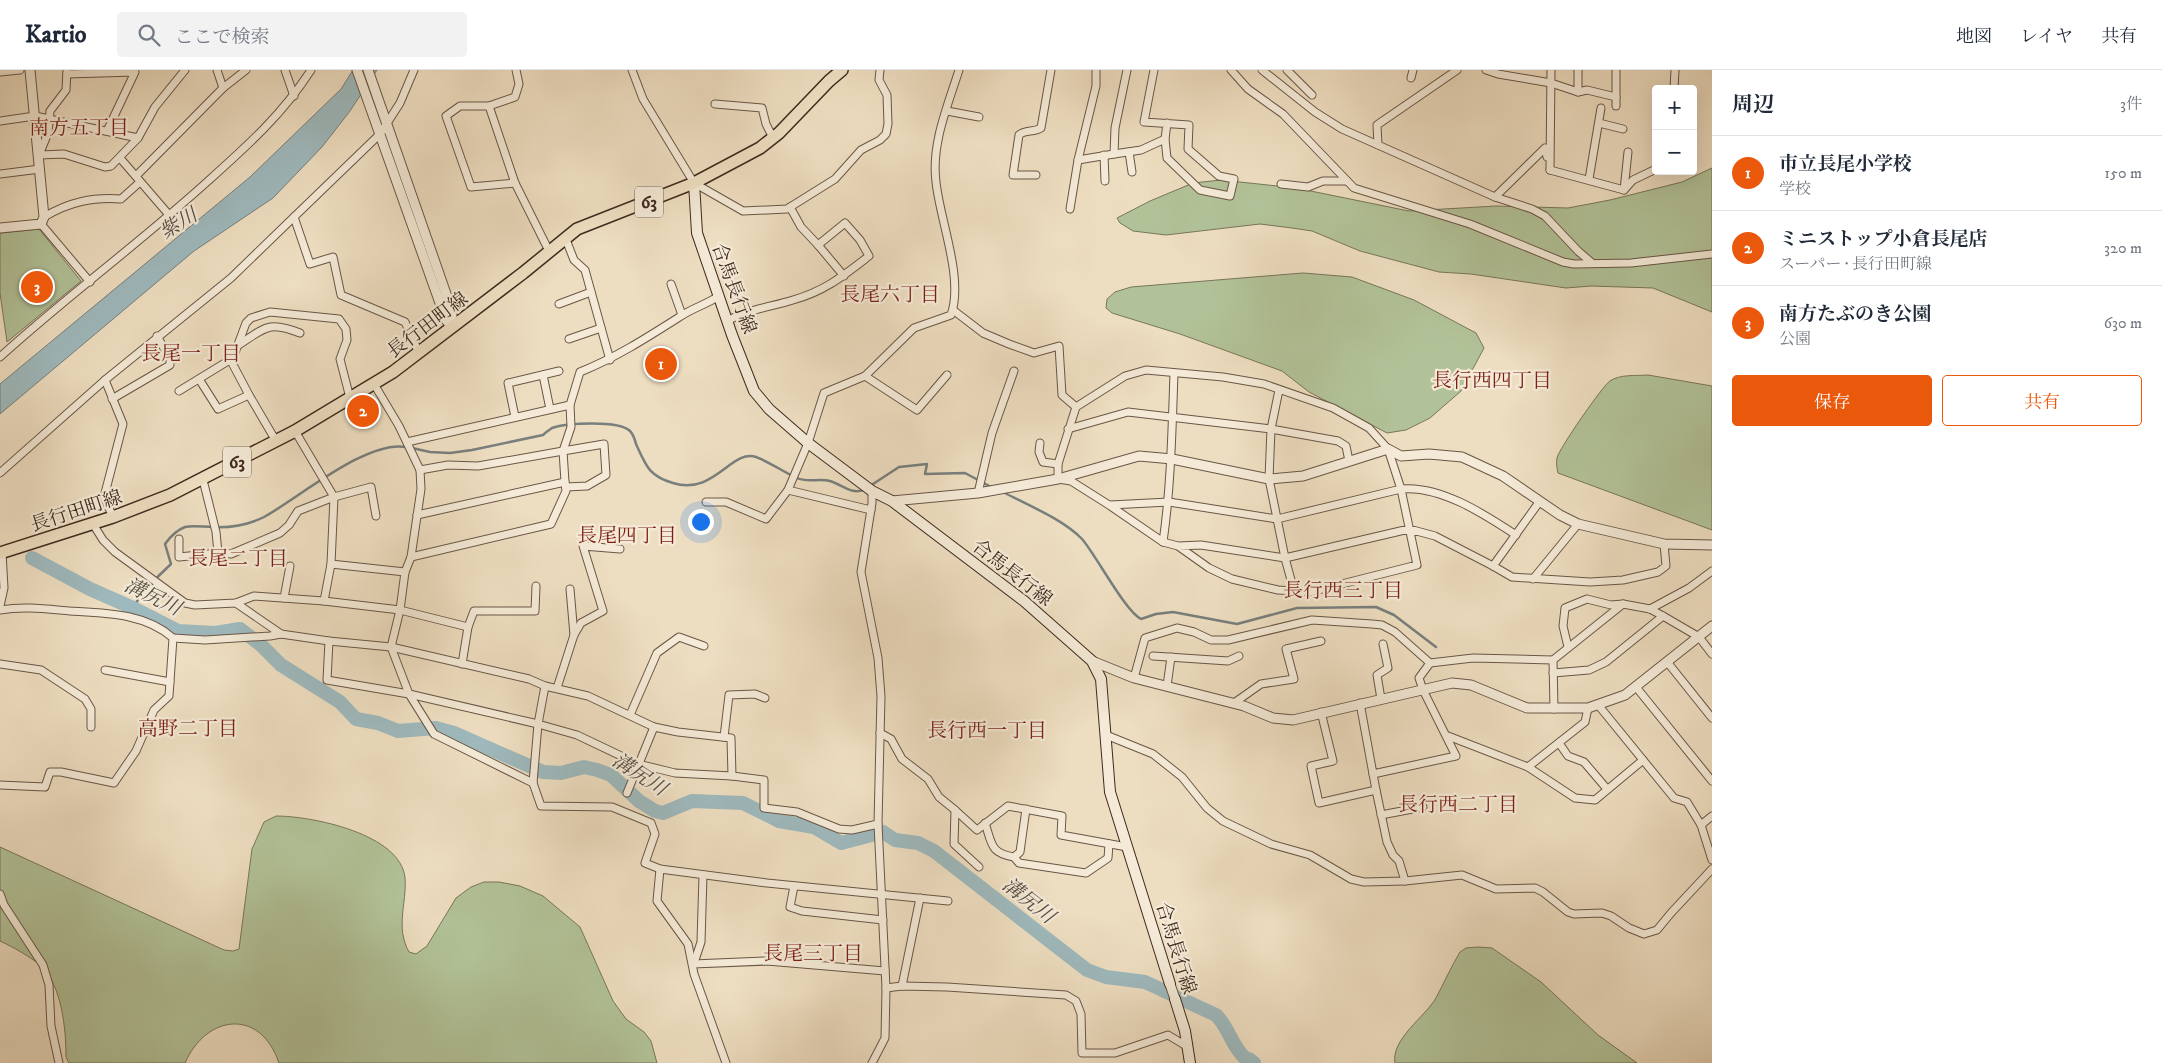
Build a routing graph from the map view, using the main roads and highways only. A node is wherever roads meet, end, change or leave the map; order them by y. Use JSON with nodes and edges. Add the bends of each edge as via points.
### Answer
{"nodes":[{"id":1,"x":842,"y":70,"type":"edge"},
{"id":2,"x":694,"y":183,"type":"junction"},
{"id":3,"x":1,"y":551,"type":"edge"},
{"id":4,"x":1170,"y":984,"type":"road end"},
{"id":5,"x":1175,"y":999,"type":"road end"},
{"id":6,"x":1190,"y":1063,"type":"edge"}],
"edges":[{"from":1,"to":2,"type":"main road","name":"長行田町線","number":"63","via":[[760,148]]},
{"from":2,"to":3,"type":"main road","name":"長行田町線","number":"63","via":[[590,223],[565,237],[374,384],[203,480],[94,524]]},
{"from":2,"to":4,"type":"main road","name":"合馬長行線","via":[[697,233],[754,390],[768,409],[808,443],[872,491],[892,501],[1024,601],[1092,661],[1101,679],[1110,792]]},
{"from":5,"to":6,"type":"main road","name":"合馬長行線"}]}
